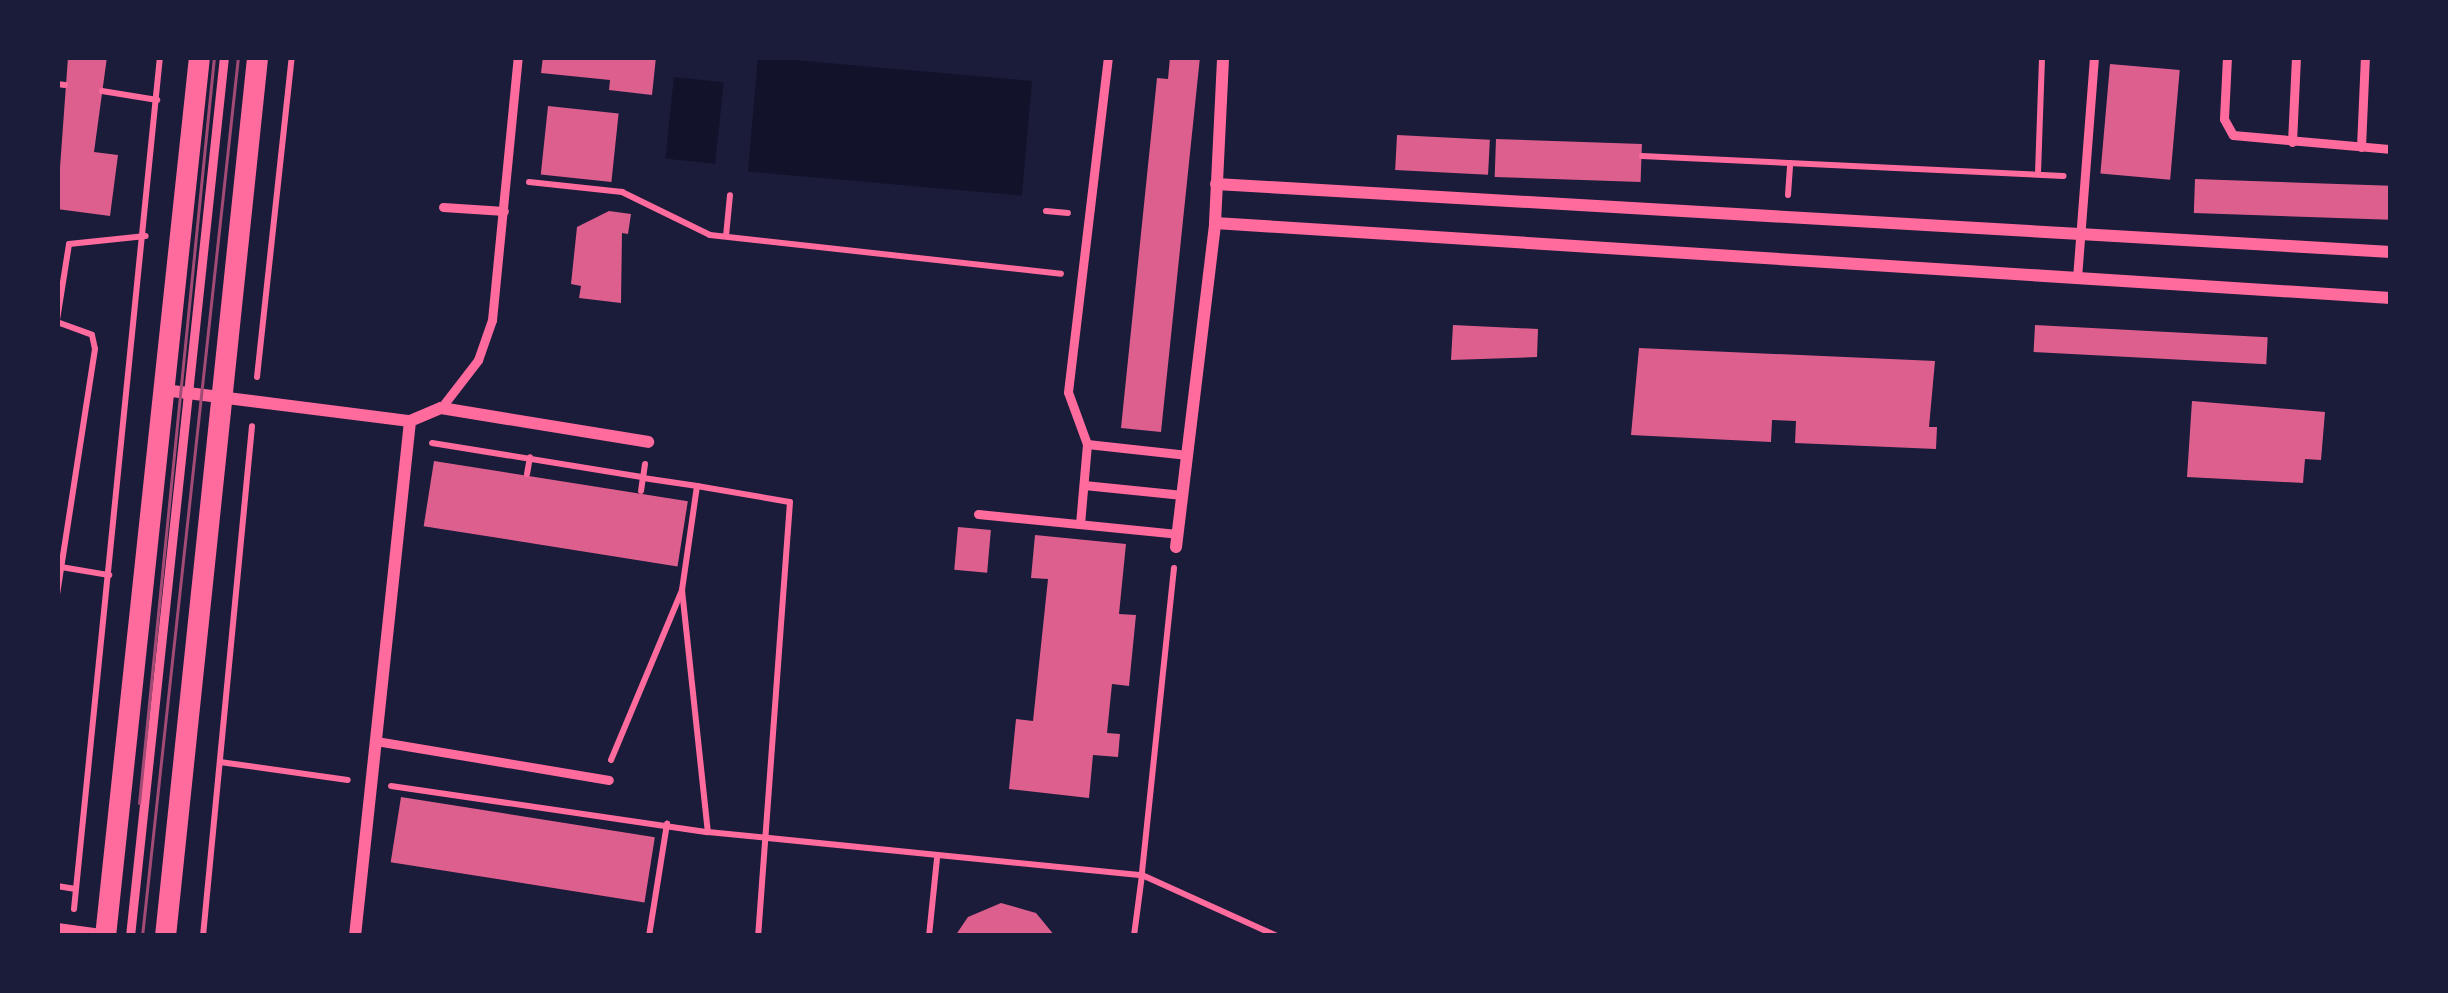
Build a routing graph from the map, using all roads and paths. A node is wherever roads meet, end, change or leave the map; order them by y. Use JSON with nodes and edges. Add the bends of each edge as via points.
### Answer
{"nodes":[{"id":1,"x":160,"y":57,"type":"edge"},
{"id":2,"x":200,"y":57,"type":"edge"},
{"id":3,"x":224,"y":57,"type":"edge"},
{"id":4,"x":257,"y":57,"type":"edge"},
{"id":5,"x":292,"y":57,"type":"edge"},
{"id":6,"x":518,"y":57,"type":"edge"},
{"id":7,"x":1108,"y":57,"type":"edge"},
{"id":8,"x":1223,"y":57,"type":"edge"},
{"id":9,"x":2042,"y":57,"type":"edge"},
{"id":10,"x":2094,"y":57,"type":"edge"},
{"id":11,"x":2227,"y":57,"type":"edge"},
{"id":12,"x":2296,"y":57,"type":"edge"},
{"id":13,"x":2365,"y":57,"type":"edge"},
{"id":14,"x":102,"y":91,"type":"dead end"},
{"id":15,"x":157,"y":100,"type":"junction"},
{"id":16,"x":2292,"y":142,"type":"junction"},
{"id":17,"x":2361,"y":148,"type":"junction"},
{"id":18,"x":2391,"y":149,"type":"edge"},
{"id":19,"x":1642,"y":156,"type":"dead end"},
{"id":20,"x":2038,"y":175,"type":"junction"},
{"id":21,"x":2051,"y":176,"type":"dead end"},
{"id":22,"x":538,"y":183,"type":"dead end"},
{"id":23,"x":1216,"y":184,"type":"junction"},
{"id":24,"x":730,"y":195,"type":"dead end"},
{"id":25,"x":442,"y":207,"type":"dead end"},
{"id":26,"x":505,"y":211,"type":"junction"},
{"id":27,"x":1215,"y":223,"type":"junction"},
{"id":28,"x":2080,"y":234,"type":"junction"},
{"id":29,"x":146,"y":236,"type":"junction"},
{"id":30,"x":726,"y":236,"type":"junction"},
{"id":31,"x":2391,"y":252,"type":"edge"},
{"id":32,"x":1082,"y":276,"type":"junction"},
{"id":33,"x":2077,"y":278,"type":"junction"},
{"id":34,"x":2391,"y":298,"type":"edge"},
{"id":35,"x":57,"y":321,"type":"edge"},
{"id":36,"x":164,"y":390,"type":"junction"},
{"id":37,"x":188,"y":393,"type":"junction"},
{"id":38,"x":221,"y":397,"type":"junction"},
{"id":39,"x":255,"y":401,"type":"junction"},
{"id":40,"x":441,"y":408,"type":"junction"},
{"id":41,"x":410,"y":421,"type":"junction"},
{"id":42,"x":648,"y":442,"type":"dead end"},
{"id":43,"x":1087,"y":443,"type":"junction"},
{"id":44,"x":407,"y":448,"type":"junction"},
{"id":45,"x":1187,"y":455,"type":"junction"},
{"id":46,"x":530,"y":457,"type":"junction"},
{"id":47,"x":526,"y":474,"type":"dead end"},
{"id":48,"x":643,"y":478,"type":"dead end"},
{"id":49,"x":1084,"y":485,"type":"junction"},
{"id":50,"x":697,"y":486,"type":"junction"},
{"id":51,"x":641,"y":491,"type":"dead end"},
{"id":52,"x":1182,"y":495,"type":"junction"},
{"id":53,"x":978,"y":514,"type":"dead end"},
{"id":54,"x":1080,"y":524,"type":"junction"},
{"id":55,"x":1177,"y":541,"type":"junction"},
{"id":56,"x":61,"y":568,"type":"junction"},
{"id":57,"x":109,"y":575,"type":"junction"},
{"id":58,"x":682,"y":590,"type":"junction"},
{"id":59,"x":57,"y":595,"type":"edge"},
{"id":60,"x":376,"y":741,"type":"junction"},
{"id":61,"x":612,"y":747,"type":"dead end"},
{"id":62,"x":220,"y":762,"type":"junction"},
{"id":63,"x":609,"y":780,"type":"dead end"},
{"id":64,"x":371,"y":783,"type":"junction"},
{"id":65,"x":668,"y":823,"type":"junction"},
{"id":66,"x":708,"y":832,"type":"junction"},
{"id":67,"x":769,"y":837,"type":"junction"},
{"id":68,"x":937,"y":858,"type":"junction"},
{"id":69,"x":1142,"y":875,"type":"junction"},
{"id":70,"x":57,"y":886,"type":"edge"},
{"id":71,"x":76,"y":889,"type":"junction"},
{"id":72,"x":64,"y":930,"type":"edge"},
{"id":73,"x":107,"y":936,"type":"edge"},
{"id":74,"x":130,"y":936,"type":"edge"},
{"id":75,"x":165,"y":936,"type":"edge"},
{"id":76,"x":202,"y":936,"type":"edge"},
{"id":77,"x":355,"y":936,"type":"edge"},
{"id":78,"x":649,"y":936,"type":"edge"},
{"id":79,"x":758,"y":936,"type":"edge"},
{"id":80,"x":929,"y":936,"type":"edge"},
{"id":81,"x":1134,"y":936,"type":"edge"},
{"id":82,"x":1276,"y":936,"type":"edge"}],
"edges":[{"from":1,"to":15,"type":"path"},
{"from":2,"to":36,"type":"street"},
{"from":3,"to":37,"type":"lane"},
{"from":4,"to":38,"type":"street"},
{"from":5,"to":39,"type":"path"},
{"from":6,"to":26,"type":"lane"},
{"from":7,"to":32,"type":"lane"},
{"from":8,"to":23,"type":"street"},
{"from":9,"to":20,"type":"path"},
{"from":10,"to":28,"type":"lane"},
{"from":11,"to":16,"type":"lane","via":[[2227,129]]},
{"from":12,"to":16,"type":"lane"},
{"from":13,"to":17,"type":"lane"},
{"from":14,"to":15,"type":"path"},
{"from":15,"to":29,"type":"path"},
{"from":16,"to":17,"type":"lane"},
{"from":17,"to":18,"type":"lane"},
{"from":19,"to":20,"type":"path"},
{"from":20,"to":21,"type":"path"},
{"from":22,"to":30,"type":"path","via":[[622,192]]},
{"from":23,"to":27,"type":"street"},
{"from":23,"to":28,"type":"street"},
{"from":24,"to":30,"type":"path"},
{"from":25,"to":26,"type":"lane"},
{"from":26,"to":40,"type":"lane","via":[[486,345]]},
{"from":27,"to":33,"type":"street"},
{"from":27,"to":45,"type":"street"},
{"from":28,"to":31,"type":"street"},
{"from":28,"to":33,"type":"lane"},
{"from":29,"to":35,"type":"path","via":[[69,244]]},
{"from":29,"to":57,"type":"path"},
{"from":30,"to":32,"type":"path"},
{"from":32,"to":43,"type":"lane","via":[[1068,392]]},
{"from":33,"to":34,"type":"street"},
{"from":35,"to":56,"type":"path","via":[[92,335],[95,349]]},
{"from":36,"to":37,"type":"street"},
{"from":36,"to":73,"type":"street"},
{"from":37,"to":38,"type":"street"},
{"from":37,"to":74,"type":"lane"},
{"from":38,"to":39,"type":"street"},
{"from":38,"to":75,"type":"street"},
{"from":39,"to":41,"type":"street"},
{"from":39,"to":62,"type":"path"},
{"from":40,"to":41,"type":"street"},
{"from":40,"to":42,"type":"street"},
{"from":41,"to":44,"type":"street"},
{"from":43,"to":45,"type":"lane"},
{"from":43,"to":49,"type":"lane"},
{"from":44,"to":46,"type":"path","via":[[436,440]]},
{"from":44,"to":60,"type":"street"},
{"from":45,"to":52,"type":"street"},
{"from":46,"to":47,"type":"path"},
{"from":46,"to":51,"type":"path","via":[[643,477]]},
{"from":48,"to":50,"type":"path"},
{"from":49,"to":52,"type":"lane"},
{"from":49,"to":54,"type":"lane"},
{"from":50,"to":58,"type":"path"},
{"from":50,"to":67,"type":"path","via":[[790,502]]},
{"from":52,"to":55,"type":"street"},
{"from":53,"to":54,"type":"lane"},
{"from":54,"to":55,"type":"lane"},
{"from":55,"to":69,"type":"path"},
{"from":56,"to":57,"type":"path"},
{"from":56,"to":59,"type":"path"},
{"from":57,"to":71,"type":"path"},
{"from":58,"to":61,"type":"path"},
{"from":58,"to":66,"type":"path"},
{"from":60,"to":63,"type":"lane"},
{"from":60,"to":64,"type":"street"},
{"from":62,"to":64,"type":"path"},
{"from":62,"to":76,"type":"path"},
{"from":64,"to":65,"type":"path"},
{"from":64,"to":77,"type":"street"},
{"from":65,"to":66,"type":"path"},
{"from":65,"to":78,"type":"path"},
{"from":66,"to":67,"type":"path"},
{"from":67,"to":68,"type":"path"},
{"from":67,"to":79,"type":"path"},
{"from":68,"to":69,"type":"path"},
{"from":68,"to":80,"type":"path"},
{"from":69,"to":81,"type":"path"},
{"from":69,"to":82,"type":"path"},
{"from":70,"to":71,"type":"path"},
{"from":71,"to":72,"type":"path"},
{"from":72,"to":73,"type":"street"}]}
